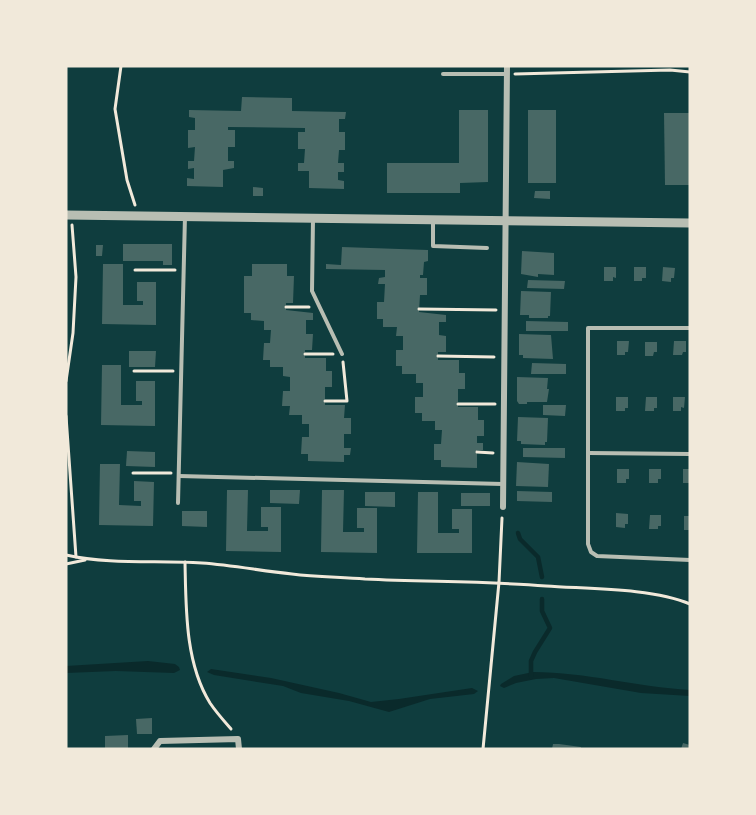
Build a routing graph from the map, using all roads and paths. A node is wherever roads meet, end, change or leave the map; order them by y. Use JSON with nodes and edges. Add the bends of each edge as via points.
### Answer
{"nodes":[{"id":1,"x":121,"y":66,"type":"edge"},
{"id":2,"x":507,"y":66,"type":"edge"},
{"id":3,"x":690,"y":72,"type":"edge"},
{"id":4,"x":443,"y":74,"type":"dead end"},
{"id":5,"x":508,"y":74,"type":"junction"},
{"id":6,"x":66,"y":215,"type":"edge"},
{"id":7,"x":135,"y":216,"type":"junction"},
{"id":8,"x":185,"y":216,"type":"junction"},
{"id":9,"x":313,"y":218,"type":"junction"},
{"id":10,"x":433,"y":220,"type":"junction"},
{"id":11,"x":506,"y":221,"type":"junction"},
{"id":12,"x":690,"y":223,"type":"edge"},
{"id":13,"x":72,"y":225,"type":"dead end"},
{"id":14,"x":487,"y":248,"type":"dead end"},
{"id":15,"x":135,"y":270,"type":"dead end"},
{"id":16,"x":183,"y":270,"type":"junction"},
{"id":17,"x":286,"y":307,"type":"dead end"},
{"id":18,"x":321,"y":308,"type":"junction"},
{"id":19,"x":419,"y":309,"type":"dead end"},
{"id":20,"x":505,"y":310,"type":"junction"},
{"id":21,"x":690,"y":328,"type":"edge"},
{"id":22,"x":305,"y":354,"type":"dead end"},
{"id":23,"x":342,"y":354,"type":"junction"},
{"id":24,"x":438,"y":356,"type":"dead end"},
{"id":25,"x":505,"y":357,"type":"junction"},
{"id":26,"x":134,"y":370,"type":"dead end"},
{"id":27,"x":181,"y":371,"type":"junction"},
{"id":28,"x":66,"y":381,"type":"edge"},
{"id":29,"x":325,"y":401,"type":"dead end"},
{"id":30,"x":458,"y":404,"type":"dead end"},
{"id":31,"x":504,"y":405,"type":"junction"},
{"id":32,"x":66,"y":416,"type":"edge"},
{"id":33,"x":477,"y":452,"type":"dead end"},
{"id":34,"x":503,"y":453,"type":"junction"},
{"id":35,"x":589,"y":453,"type":"junction"},
{"id":36,"x":690,"y":454,"type":"edge"},
{"id":37,"x":132,"y":473,"type":"dead end"},
{"id":38,"x":179,"y":474,"type":"junction"},
{"id":39,"x":503,"y":484,"type":"junction"},
{"id":40,"x":178,"y":503,"type":"dead end"},
{"id":41,"x":503,"y":507,"type":"joint"},
{"id":42,"x":66,"y":555,"type":"edge"},
{"id":43,"x":76,"y":557,"type":"junction"},
{"id":44,"x":87,"y":560,"type":"junction"},
{"id":45,"x":690,"y":560,"type":"edge"},
{"id":46,"x":185,"y":562,"type":"junction"},
{"id":47,"x":66,"y":564,"type":"edge"},
{"id":48,"x":499,"y":582,"type":"junction"},
{"id":49,"x":690,"y":604,"type":"edge"},
{"id":50,"x":238,"y":739,"type":"junction"},
{"id":51,"x":154,"y":749,"type":"edge"},
{"id":52,"x":239,"y":749,"type":"edge"},
{"id":53,"x":483,"y":749,"type":"edge"}],
"edges":[{"from":1,"to":7,"type":"path","via":[[115,109]]},
{"from":2,"to":5,"type":"street"},
{"from":3,"to":5,"type":"path"},
{"from":4,"to":5,"type":"lane"},
{"from":5,"to":11,"type":"street"},
{"from":6,"to":7,"type":"street"},
{"from":7,"to":8,"type":"street"},
{"from":8,"to":9,"type":"street"},
{"from":8,"to":16,"type":"lane"},
{"from":9,"to":10,"type":"street"},
{"from":9,"to":18,"type":"lane","via":[[312,291]]},
{"from":10,"to":11,"type":"street"},
{"from":10,"to":14,"type":"lane","via":[[433,246]]},
{"from":11,"to":12,"type":"street"},
{"from":11,"to":20,"type":"street"},
{"from":13,"to":28,"type":"path","via":[[76,277]]},
{"from":15,"to":16,"type":"path"},
{"from":16,"to":27,"type":"lane"},
{"from":17,"to":18,"type":"path"},
{"from":18,"to":23,"type":"lane"},
{"from":19,"to":20,"type":"path"},
{"from":20,"to":25,"type":"street"},
{"from":21,"to":35,"type":"lane","via":[[588,328]]},
{"from":22,"to":23,"type":"path"},
{"from":23,"to":29,"type":"path","via":[[347,401]]},
{"from":24,"to":25,"type":"path"},
{"from":25,"to":31,"type":"street"},
{"from":26,"to":27,"type":"path"},
{"from":27,"to":38,"type":"lane"},
{"from":30,"to":31,"type":"path"},
{"from":31,"to":34,"type":"street"},
{"from":32,"to":43,"type":"path"},
{"from":33,"to":34,"type":"path"},
{"from":34,"to":39,"type":"street"},
{"from":35,"to":36,"type":"lane"},
{"from":35,"to":45,"type":"lane","via":[[591,552],[597,556]]},
{"from":37,"to":38,"type":"path"},
{"from":38,"to":39,"type":"lane"},
{"from":38,"to":40,"type":"lane"},
{"from":39,"to":41,"type":"street"},
{"from":41,"to":48,"type":"path"},
{"from":42,"to":43,"type":"path"},
{"from":43,"to":44,"type":"path"},
{"from":44,"to":46,"type":"path"},
{"from":44,"to":47,"type":"path"},
{"from":46,"to":48,"type":"path","via":[[368,579]]},
{"from":46,"to":50,"type":"path","via":[[193,658],[210,703]]},
{"from":48,"to":49,"type":"path","via":[[661,596]]},
{"from":48,"to":53,"type":"path"},
{"from":50,"to":51,"type":"street","via":[[160,741]]},
{"from":50,"to":52,"type":"street"}]}
